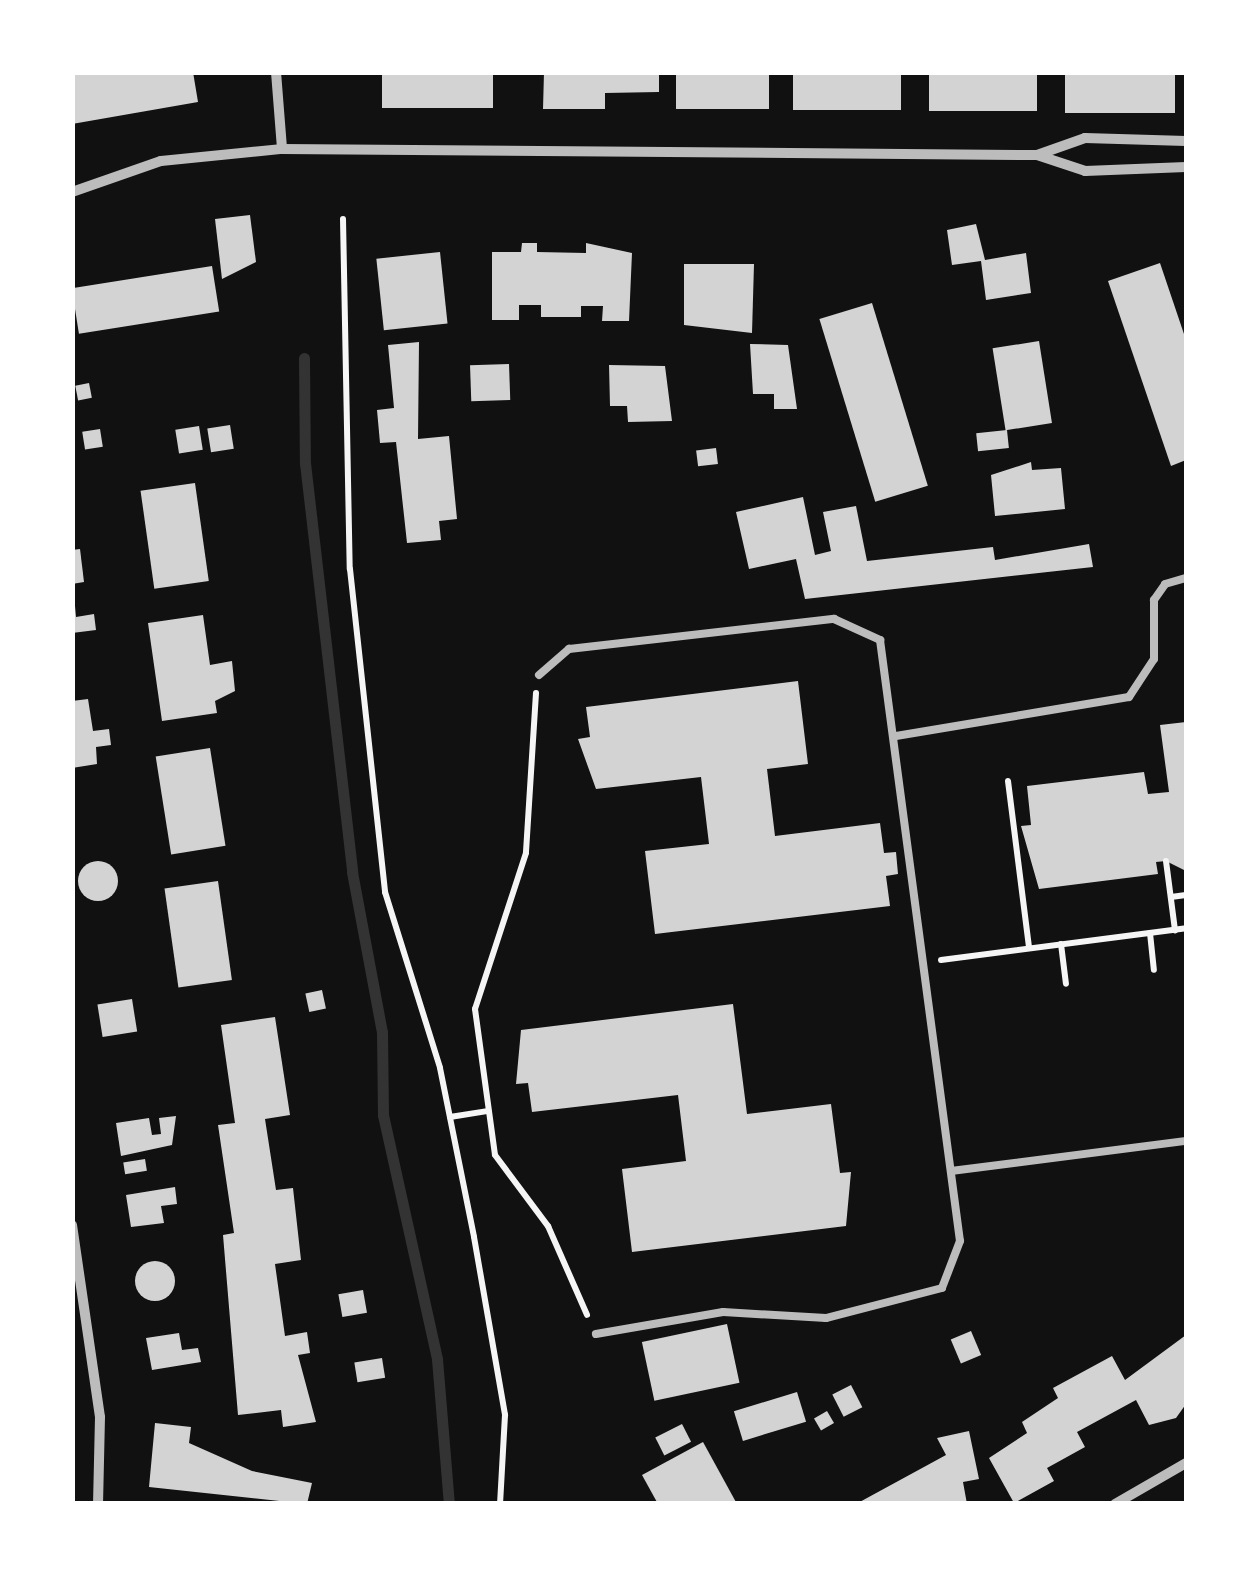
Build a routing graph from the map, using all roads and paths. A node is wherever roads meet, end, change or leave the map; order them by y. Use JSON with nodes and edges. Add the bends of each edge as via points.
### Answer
{"nodes":[{"id":1,"x":276,"y":72,"type":"edge"},
{"id":2,"x":1186,"y":141,"type":"edge"},
{"id":3,"x":282,"y":148,"type":"junction"},
{"id":4,"x":1037,"y":155,"type":"junction"},
{"id":5,"x":1186,"y":167,"type":"edge"},
{"id":6,"x":72,"y":192,"type":"edge"},
{"id":7,"x":343,"y":219,"type":"dead end"},
{"id":8,"x":1186,"y":578,"type":"edge"},
{"id":9,"x":539,"y":675,"type":"joint"},
{"id":10,"x":896,"y":736,"type":"junction"},
{"id":11,"x":1008,"y":780,"type":"dead end"},
{"id":12,"x":1166,"y":860,"type":"dead end"},
{"id":13,"x":1186,"y":895,"type":"edge"},
{"id":14,"x":1171,"y":897,"type":"junction"},
{"id":15,"x":1186,"y":928,"type":"edge"},
{"id":16,"x":1175,"y":930,"type":"junction"},
{"id":17,"x":1150,"y":932,"type":"junction"},
{"id":18,"x":1062,"y":944,"type":"junction"},
{"id":19,"x":1029,"y":948,"type":"junction"},
{"id":20,"x":925,"y":962,"type":"junction"},
{"id":21,"x":1154,"y":970,"type":"dead end"},
{"id":22,"x":1066,"y":984,"type":"dead end"},
{"id":23,"x":489,"y":1110,"type":"junction"},
{"id":24,"x":450,"y":1117,"type":"junction"},
{"id":25,"x":1186,"y":1141,"type":"edge"},
{"id":26,"x":951,"y":1171,"type":"junction"},
{"id":27,"x":72,"y":1225,"type":"edge"},
{"id":28,"x":596,"y":1334,"type":"joint"},
{"id":29,"x":1186,"y":1463,"type":"edge"},
{"id":30,"x":98,"y":1504,"type":"edge"},
{"id":31,"x":500,"y":1504,"type":"edge"},
{"id":32,"x":1115,"y":1504,"type":"edge"}],
"edges":[{"from":1,"to":3,"type":"street"},
{"from":2,"to":4,"type":"street","via":[[1086,138]]},
{"from":3,"to":4,"type":"street"},
{"from":3,"to":6,"type":"street","via":[[161,162]]},
{"from":4,"to":5,"type":"street","via":[[1085,170]]},
{"from":7,"to":24,"type":"path","via":[[350,569],[385,892]]},
{"from":8,"to":10,"type":"lane","via":[[1165,584],[1154,600],[1154,659],[1129,697]]},
{"from":9,"to":10,"type":"lane","via":[[569,649],[851,620],[880,640]]},
{"from":9,"to":23,"type":"path","via":[[526,853],[475,1010]]},
{"from":10,"to":20,"type":"lane"},
{"from":11,"to":19,"type":"path"},
{"from":12,"to":14,"type":"path"},
{"from":13,"to":14,"type":"path"},
{"from":14,"to":16,"type":"path"},
{"from":15,"to":16,"type":"path"},
{"from":16,"to":17,"type":"path"},
{"from":17,"to":18,"type":"path"},
{"from":17,"to":21,"type":"path"},
{"from":18,"to":19,"type":"path"},
{"from":18,"to":22,"type":"path"},
{"from":19,"to":20,"type":"path"},
{"from":20,"to":26,"type":"lane"},
{"from":23,"to":24,"type":"path"},
{"from":23,"to":28,"type":"path","via":[[495,1154],[548,1226]]},
{"from":24,"to":31,"type":"path","via":[[505,1415]]},
{"from":25,"to":26,"type":"lane"},
{"from":26,"to":28,"type":"lane","via":[[960,1241],[942,1288],[826,1318],[723,1312]]},
{"from":27,"to":30,"type":"street","via":[[100,1417]]},
{"from":29,"to":32,"type":"street"}]}
